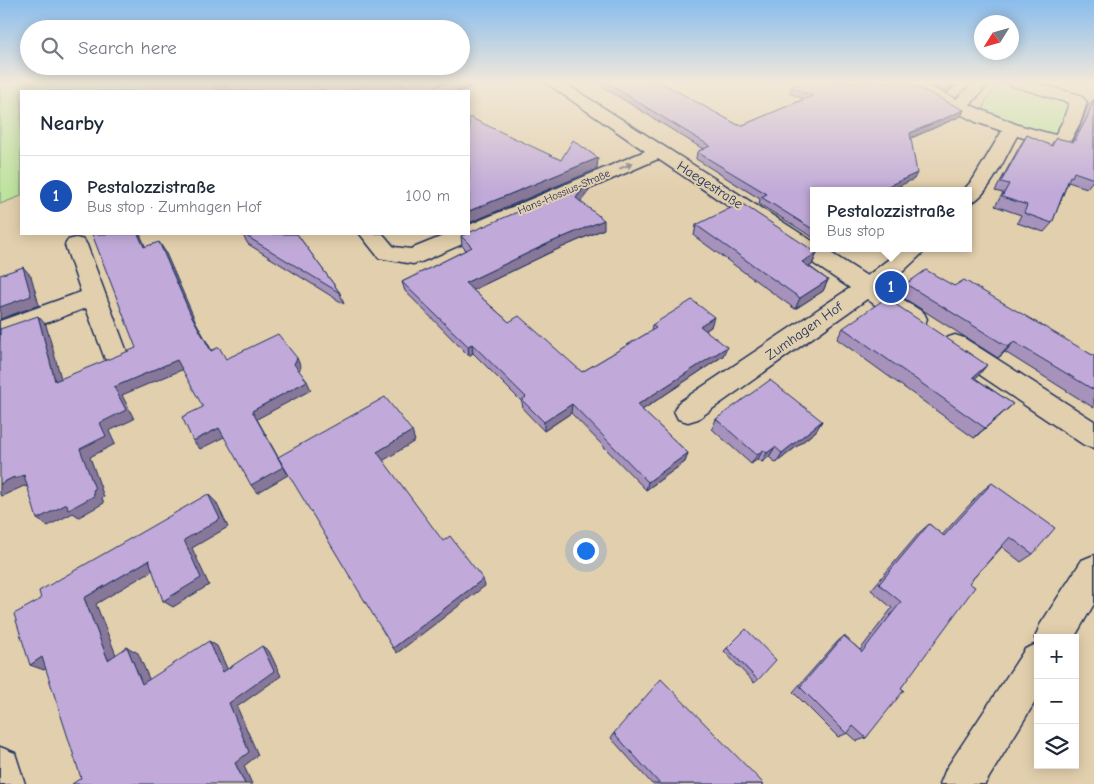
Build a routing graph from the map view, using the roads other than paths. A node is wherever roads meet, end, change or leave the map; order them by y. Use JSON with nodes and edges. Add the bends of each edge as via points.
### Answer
{"nodes":[{"id":1,"x":608,"y":119,"type":"edge"},
{"id":2,"x":987,"y":119,"type":"edge"},
{"id":3,"x":1073,"y":119,"type":"edge"},
{"id":4,"x":1012,"y":129,"type":"junction"},
{"id":5,"x":659,"y":152,"type":"junction"},
{"id":6,"x":972,"y":193,"type":"edge"},
{"id":7,"x":470,"y":232,"type":"edge"},
{"id":8,"x":371,"y":235,"type":"edge"},
{"id":9,"x":463,"y":235,"type":"edge"},
{"id":10,"x":76,"y":245,"type":"dead end"},
{"id":11,"x":810,"y":250,"type":"edge"},
{"id":12,"x":813,"y":252,"type":"edge"},
{"id":13,"x":912,"y":252,"type":"edge"},
{"id":14,"x":867,"y":287,"type":"junction"},
{"id":15,"x":93,"y":296,"type":"junction"},
{"id":16,"x":0,"y":331,"type":"edge"},
{"id":17,"x":114,"y":352,"type":"dead end"},
{"id":18,"x":688,"y":411,"type":"dead end"},
{"id":19,"x":1094,"y":436,"type":"edge"},
{"id":20,"x":1094,"y":572,"type":"edge"},
{"id":21,"x":1055,"y":634,"type":"edge"},
{"id":22,"x":1034,"y":668,"type":"edge"},
{"id":23,"x":0,"y":768,"type":"edge"},
{"id":24,"x":4,"y":784,"type":"edge"},
{"id":25,"x":961,"y":784,"type":"edge"}],
"edges":[{"from":1,"to":5,"type":"street","name":"Haegestraße"},
{"from":2,"to":4,"type":"street"},
{"from":3,"to":4,"type":"street","via":[[1062,140]]},
{"from":4,"to":6,"type":"street"},
{"from":7,"to":5,"type":"street","name":"Hans-Hossius-Straße","one_way":true},
{"from":5,"to":11,"type":"street","name":"Haegestraße"},
{"from":8,"to":9,"type":"street","name":"Hans-Hossius-Straße","via":[[387,253],[413,257]]},
{"from":10,"to":15,"type":"street"},
{"from":12,"to":14,"type":"street","name":"Haegestraße"},
{"from":13,"to":14,"type":"street","name":"Zumhagen Hof"},
{"from":14,"to":18,"type":"street","name":"Zumhagen Hof"},
{"from":14,"to":19,"type":"street","name":"Haegestraße"},
{"from":15,"to":16,"type":"street"},
{"from":15,"to":17,"type":"street"},
{"from":20,"to":21,"type":"street"},
{"from":22,"to":25,"type":"street"},
{"from":23,"to":24,"type":"street"}]}
